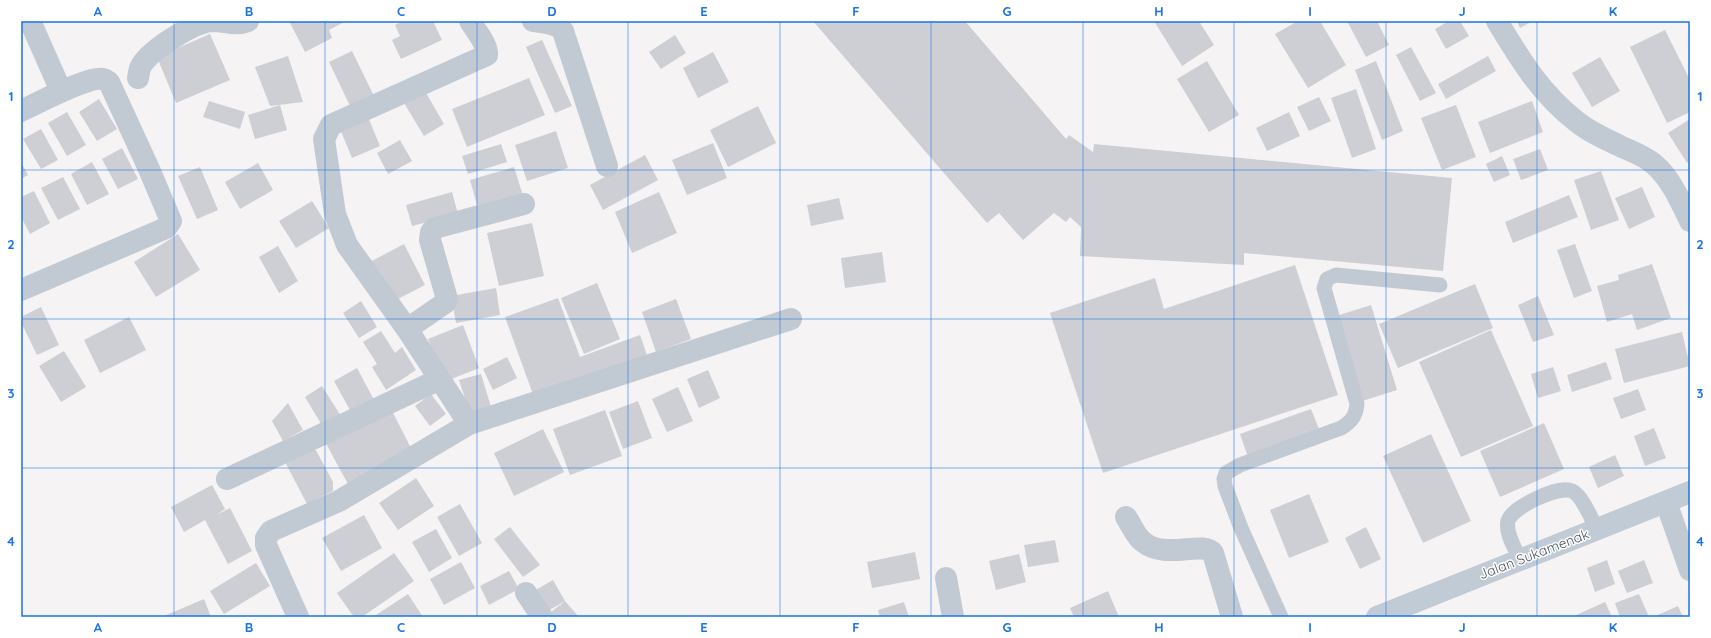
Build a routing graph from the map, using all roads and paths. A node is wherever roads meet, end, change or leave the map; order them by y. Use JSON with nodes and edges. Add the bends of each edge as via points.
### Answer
{"nodes":[{"id":1,"x":30,"y":21,"type":"edge"},
{"id":2,"x":248,"y":21,"type":"edge"},
{"id":3,"x":470,"y":21,"type":"edge"},
{"id":4,"x":532,"y":21,"type":"edge"},
{"id":5,"x":1497,"y":21,"type":"edge"},
{"id":6,"x":138,"y":78,"type":"dead end"},
{"id":7,"x":62,"y":91,"type":"junction"},
{"id":8,"x":21,"y":111,"type":"edge"},
{"id":9,"x":606,"y":166,"type":"dead end"},
{"id":10,"x":524,"y":204,"type":"dead end"},
{"id":11,"x":1690,"y":221,"type":"edge"},
{"id":12,"x":1440,"y":285,"type":"dead end"},
{"id":13,"x":21,"y":290,"type":"edge"},
{"id":14,"x":791,"y":319,"type":"dead end"},
{"id":15,"x":407,"y":330,"type":"junction"},
{"id":16,"x":438,"y":380,"type":"junction"},
{"id":17,"x":469,"y":424,"type":"junction"},
{"id":18,"x":227,"y":479,"type":"dead end"},
{"id":19,"x":1690,"y":492,"type":"edge"},
{"id":20,"x":1666,"y":502,"type":"junction"},
{"id":21,"x":1126,"y":517,"type":"dead end"},
{"id":22,"x":1597,"y":530,"type":"junction"},
{"id":23,"x":1520,"y":559,"type":"junction"},
{"id":24,"x":1690,"y":570,"type":"edge"},
{"id":25,"x":946,"y":578,"type":"dead end"},
{"id":26,"x":526,"y":593,"type":"dead end"},
{"id":27,"x":298,"y":617,"type":"edge"},
{"id":28,"x":542,"y":617,"type":"edge"},
{"id":29,"x":953,"y":617,"type":"edge"},
{"id":30,"x":1232,"y":617,"type":"edge"},
{"id":31,"x":1281,"y":617,"type":"edge"},
{"id":32,"x":1377,"y":617,"type":"edge"}],
"edges":[{"from":1,"to":7,"type":"street"},
{"from":2,"to":6,"type":"street","via":[[233,24],[202,22],[158,48],[140,66]]},
{"from":3,"to":15,"type":"street","via":[[487,55],[331,125],[324,139],[335,214],[347,245]]},
{"from":4,"to":9,"type":"street","via":[[552,24],[563,31]]},
{"from":5,"to":11,"type":"street","via":[[1538,85],[1576,122],[1599,136],[1639,154],[1655,165],[1677,195]]},
{"from":7,"to":8,"type":"street"},
{"from":7,"to":13,"type":"street","via":[[96,79],[103,78],[109,82],[171,221],[166,228]]},
{"from":10,"to":15,"type":"street","via":[[435,228],[431,232],[430,240],[447,299]]},
{"from":12,"to":31,"type":"lane","via":[[1336,275],[1327,279],[1324,288],[1357,404],[1356,412],[1349,424],[1342,428],[1240,465],[1226,473],[1225,486],[1240,528]]},
{"from":14,"to":17,"type":"street"},
{"from":15,"to":16,"type":"street"},
{"from":16,"to":17,"type":"street"},
{"from":16,"to":18,"type":"street"},
{"from":17,"to":27,"type":"street","via":[[339,501],[268,534],[266,545]]},
{"from":19,"to":20,"type":"main road","name":"Jalan Sukamenak"},
{"from":20,"to":22,"type":"main road","name":"Jalan Sukamenak"},
{"from":20,"to":24,"type":"street"},
{"from":21,"to":30,"type":"street","via":[[1141,541],[1154,548],[1169,551],[1202,547],[1210,550]]},
{"from":22,"to":23,"type":"main road","name":"Jalan Sukamenak"},
{"from":22,"to":23,"type":"lane","via":[[1574,491],[1566,489],[1549,494],[1518,508],[1511,514],[1508,531]]},
{"from":23,"to":32,"type":"main road","name":"Jalan Sukamenak"},
{"from":25,"to":29,"type":"street"},
{"from":26,"to":28,"type":"street"}]}
